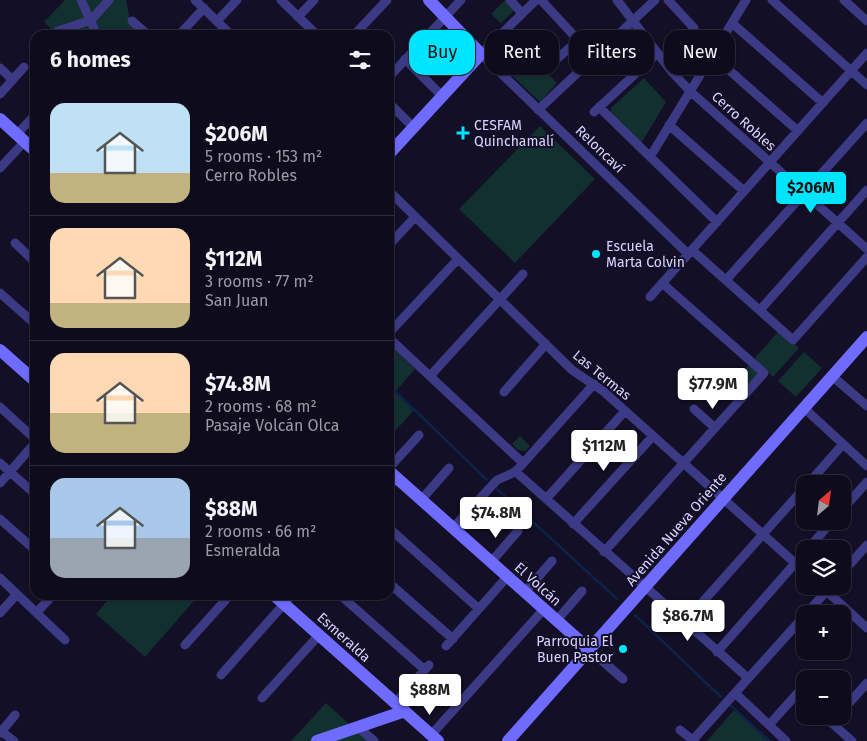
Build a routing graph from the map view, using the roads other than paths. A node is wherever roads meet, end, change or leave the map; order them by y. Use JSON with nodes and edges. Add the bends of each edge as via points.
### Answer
{"nodes":[{"id":1,"x":81,"y":0,"type":"edge"},
{"id":2,"x":109,"y":0,"type":"edge"},
{"id":3,"x":195,"y":0,"type":"edge"},
{"id":4,"x":237,"y":0,"type":"edge"},
{"id":5,"x":281,"y":0,"type":"edge"},
{"id":6,"x":314,"y":0,"type":"edge"},
{"id":7,"x":387,"y":0,"type":"edge"},
{"id":8,"x":429,"y":0,"type":"edge"},
{"id":9,"x":461,"y":0,"type":"edge"},
{"id":10,"x":510,"y":0,"type":"edge"},
{"id":11,"x":536,"y":0,"type":"edge"},
{"id":12,"x":542,"y":0,"type":"edge"},
{"id":13,"x":617,"y":0,"type":"edge"},
{"id":14,"x":654,"y":0,"type":"edge"},
{"id":15,"x":668,"y":0,"type":"edge"},
{"id":16,"x":746,"y":0,"type":"edge"},
{"id":17,"x":772,"y":0,"type":"edge"},
{"id":18,"x":849,"y":2,"type":"edge"},
{"id":19,"x":204,"y":8,"type":"junction"},
{"id":20,"x":522,"y":13,"type":"junction"},
{"id":21,"x":298,"y":16,"type":"junction"},
{"id":22,"x":445,"y":16,"type":"junction"},
{"id":23,"x":90,"y":20,"type":"junction"},
{"id":24,"x":132,"y":20,"type":"dead end"},
{"id":25,"x":633,"y":20,"type":"junction"},
{"id":26,"x":217,"y":21,"type":"junction"},
{"id":27,"x":867,"y":21,"type":"edge"},
{"id":28,"x":732,"y":23,"type":"junction"},
{"id":29,"x":694,"y":28,"type":"dead end"},
{"id":30,"x":61,"y":30,"type":"edge"},
{"id":31,"x":95,"y":30,"type":"edge"},
{"id":32,"x":143,"y":30,"type":"edge"},
{"id":33,"x":184,"y":30,"type":"edge"},
{"id":34,"x":226,"y":30,"type":"edge"},
{"id":35,"x":313,"y":30,"type":"edge"},
{"id":36,"x":359,"y":30,"type":"edge"},
{"id":37,"x":728,"y":30,"type":"edge"},
{"id":38,"x":658,"y":53,"type":"junction"},
{"id":39,"x":867,"y":53,"type":"edge"},
{"id":40,"x":481,"y":54,"type":"junction"},
{"id":41,"x":559,"y":57,"type":"edge"},
{"id":42,"x":405,"y":59,"type":"junction"},
{"id":43,"x":24,"y":67,"type":"dead end"},
{"id":44,"x":0,"y":68,"type":"edge"},
{"id":45,"x":394,"y":71,"type":"edge"},
{"id":46,"x":851,"y":71,"type":"junction"},
{"id":47,"x":700,"y":75,"type":"edge"},
{"id":48,"x":735,"y":75,"type":"edge"},
{"id":49,"x":13,"y":80,"type":"junction"},
{"id":50,"x":867,"y":85,"type":"edge"},
{"id":51,"x":690,"y":91,"type":"junction"},
{"id":52,"x":0,"y":94,"type":"edge"},
{"id":53,"x":442,"y":96,"type":"junction"},
{"id":54,"x":823,"y":103,"type":"junction"},
{"id":55,"x":394,"y":109,"type":"edge"},
{"id":56,"x":538,"y":110,"type":"junction"},
{"id":57,"x":0,"y":119,"type":"edge"},
{"id":58,"x":867,"y":123,"type":"edge"},
{"id":59,"x":30,"y":124,"type":"edge"},
{"id":60,"x":669,"y":125,"type":"junction"},
{"id":61,"x":413,"y":127,"type":"junction"},
{"id":62,"x":798,"y":131,"type":"junction"},
{"id":63,"x":21,"y":138,"type":"junction"},
{"id":64,"x":30,"y":146,"type":"edge"},
{"id":65,"x":394,"y":148,"type":"edge"},
{"id":66,"x":650,"y":157,"type":"junction"},
{"id":67,"x":770,"y":162,"type":"junction"},
{"id":68,"x":0,"y":168,"type":"edge"},
{"id":69,"x":867,"y":190,"type":"edge"},
{"id":70,"x":744,"y":192,"type":"junction"},
{"id":71,"x":805,"y":193,"type":"junction"},
{"id":72,"x":394,"y":196,"type":"edge"},
{"id":73,"x":415,"y":217,"type":"junction"},
{"id":74,"x":717,"y":222,"type":"junction"},
{"id":75,"x":838,"y":222,"type":"junction"},
{"id":76,"x":394,"y":240,"type":"edge"},
{"id":77,"x":14,"y":243,"type":"dead end"},
{"id":78,"x":867,"y":249,"type":"edge"},
{"id":79,"x":690,"y":252,"type":"junction"},
{"id":80,"x":30,"y":257,"type":"edge"},
{"id":81,"x":867,"y":257,"type":"edge"},
{"id":82,"x":458,"y":259,"type":"junction"},
{"id":83,"x":523,"y":274,"type":"dead end"},
{"id":84,"x":726,"y":280,"type":"junction"},
{"id":85,"x":662,"y":283,"type":"junction"},
{"id":86,"x":0,"y":294,"type":"edge"},
{"id":87,"x":650,"y":296,"type":"dead end"},
{"id":88,"x":500,"y":300,"type":"junction"},
{"id":89,"x":760,"y":310,"type":"junction"},
{"id":90,"x":30,"y":320,"type":"edge"},
{"id":91,"x":394,"y":328,"type":"edge"},
{"id":92,"x":867,"y":337,"type":"edge"},
{"id":93,"x":394,"y":343,"type":"edge"},
{"id":94,"x":546,"y":344,"type":"junction"},
{"id":95,"x":0,"y":350,"type":"edge"},
{"id":96,"x":430,"y":376,"type":"junction"},
{"id":97,"x":832,"y":376,"type":"junction"},
{"id":98,"x":30,"y":377,"type":"edge"},
{"id":99,"x":594,"y":384,"type":"junction"},
{"id":100,"x":504,"y":392,"type":"dead end"},
{"id":101,"x":867,"y":406,"type":"edge"},
{"id":102,"x":0,"y":407,"type":"edge"},
{"id":103,"x":804,"y":408,"type":"junction"},
{"id":104,"x":694,"y":409,"type":"dead end"},
{"id":105,"x":625,"y":411,"type":"junction"},
{"id":106,"x":715,"y":428,"type":"junction"},
{"id":107,"x":30,"y":434,"type":"edge"},
{"id":108,"x":419,"y":436,"type":"dead end"},
{"id":109,"x":653,"y":436,"type":"junction"},
{"id":110,"x":843,"y":444,"type":"junction"},
{"id":111,"x":30,"y":450,"type":"edge"},
{"id":112,"x":0,"y":463,"type":"edge"},
{"id":113,"x":684,"y":463,"type":"junction"},
{"id":114,"x":524,"y":464,"type":"junction"},
{"id":115,"x":867,"y":466,"type":"edge"},
{"id":116,"x":449,"y":468,"type":"dead end"},
{"id":117,"x":394,"y":470,"type":"edge"},
{"id":118,"x":10,"y":472,"type":"junction"},
{"id":119,"x":516,"y":472,"type":"junction"},
{"id":120,"x":816,"y":475,"type":"edge"},
{"id":121,"x":394,"y":479,"type":"edge"},
{"id":122,"x":867,"y":482,"type":"edge"},
{"id":123,"x":0,"y":483,"type":"edge"},
{"id":124,"x":30,"y":490,"type":"edge"},
{"id":125,"x":796,"y":497,"type":"edge"},
{"id":126,"x":724,"y":498,"type":"junction"},
{"id":127,"x":546,"y":499,"type":"junction"},
{"id":128,"x":421,"y":500,"type":"junction"},
{"id":129,"x":851,"y":500,"type":"edge"},
{"id":130,"x":0,"y":519,"type":"edge"},
{"id":131,"x":574,"y":524,"type":"junction"},
{"id":132,"x":453,"y":528,"type":"junction"},
{"id":133,"x":824,"y":530,"type":"edge"},
{"id":134,"x":518,"y":531,"type":"dead end"},
{"id":135,"x":394,"y":532,"type":"edge"},
{"id":136,"x":763,"y":534,"type":"junction"},
{"id":137,"x":816,"y":540,"type":"edge"},
{"id":138,"x":867,"y":545,"type":"edge"},
{"id":139,"x":30,"y":546,"type":"edge"},
{"id":140,"x":604,"y":552,"type":"junction"},
{"id":141,"x":552,"y":561,"type":"dead end"},
{"id":142,"x":491,"y":562,"type":"junction"},
{"id":143,"x":796,"y":563,"type":"joint"},
{"id":144,"x":851,"y":563,"type":"edge"},
{"id":145,"x":507,"y":577,"type":"junction"},
{"id":146,"x":0,"y":578,"type":"edge"},
{"id":147,"x":394,"y":587,"type":"edge"},
{"id":148,"x":644,"y":588,"type":"junction"},
{"id":149,"x":582,"y":591,"type":"dead end"},
{"id":150,"x":525,"y":592,"type":"junction"},
{"id":151,"x":17,"y":594,"type":"junction"},
{"id":152,"x":821,"y":595,"type":"edge"},
{"id":153,"x":834,"y":595,"type":"edge"},
{"id":154,"x":48,"y":600,"type":"edge"},
{"id":155,"x":226,"y":600,"type":"edge"},
{"id":156,"x":281,"y":600,"type":"edge"},
{"id":157,"x":285,"y":600,"type":"edge"},
{"id":158,"x":346,"y":600,"type":"edge"},
{"id":159,"x":813,"y":605,"type":"edge"},
{"id":160,"x":479,"y":609,"type":"junction"},
{"id":161,"x":544,"y":609,"type":"junction"},
{"id":162,"x":37,"y":612,"type":"junction"},
{"id":163,"x":0,"y":613,"type":"edge"},
{"id":164,"x":556,"y":620,"type":"junction"},
{"id":165,"x":684,"y":623,"type":"junction"},
{"id":166,"x":865,"y":624,"type":"edge"},
{"id":167,"x":796,"y":625,"type":"edge"},
{"id":168,"x":319,"y":635,"type":"junction"},
{"id":169,"x":64,"y":640,"type":"dead end"},
{"id":170,"x":185,"y":645,"type":"dead end"},
{"id":171,"x":590,"y":650,"type":"junction"},
{"id":172,"x":717,"y":652,"type":"junction"},
{"id":173,"x":221,"y":676,"type":"dead end"},
{"id":174,"x":748,"y":678,"type":"junction"},
{"id":175,"x":623,"y":679,"type":"dead end"},
{"id":176,"x":867,"y":683,"type":"edge"},
{"id":177,"x":735,"y":693,"type":"junction"},
{"id":178,"x":262,"y":698,"type":"dead end"},
{"id":179,"x":796,"y":699,"type":"edge"},
{"id":180,"x":851,"y":701,"type":"edge"},
{"id":181,"x":400,"y":707,"type":"junction"},
{"id":182,"x":15,"y":715,"type":"dead end"},
{"id":183,"x":839,"y":725,"type":"edge"},
{"id":184,"x":769,"y":726,"type":"junction"},
{"id":185,"x":358,"y":727,"type":"junction"},
{"id":186,"x":680,"y":730,"type":"dead end"},
{"id":187,"x":1,"y":732,"type":"edge"},
{"id":188,"x":434,"y":738,"type":"edge"},
{"id":189,"x":14,"y":741,"type":"edge"},
{"id":190,"x":318,"y":741,"type":"edge"},
{"id":191,"x":374,"y":741,"type":"edge"},
{"id":192,"x":508,"y":741,"type":"edge"},
{"id":193,"x":693,"y":741,"type":"edge"},
{"id":194,"x":786,"y":741,"type":"edge"},
{"id":195,"x":852,"y":741,"type":"edge"}],
"edges":[{"from":1,"to":23,"type":"street"},
{"from":2,"to":23,"type":"street"},
{"from":3,"to":19,"type":"street"},
{"from":4,"to":26,"type":"street"},
{"from":5,"to":21,"type":"street"},
{"from":6,"to":21,"type":"street"},
{"from":7,"to":36,"type":"street"},
{"from":8,"to":22,"type":"street","name":"Reloncaví"},
{"from":9,"to":22,"type":"street"},
{"from":10,"to":20,"type":"street"},
{"from":11,"to":20,"type":"street"},
{"from":12,"to":41,"type":"street","via":[[578,40]]},
{"from":13,"to":25,"type":"street","name":"Cerro Robles"},
{"from":14,"to":25,"type":"street"},
{"from":15,"to":29,"type":"street"},
{"from":16,"to":28,"type":"street"},
{"from":17,"to":46,"type":"street"},
{"from":18,"to":27,"type":"street"},
{"from":19,"to":26,"type":"street"},
{"from":19,"to":33,"type":"street"},
{"from":20,"to":40,"type":"street"},
{"from":21,"to":35,"type":"street"},
{"from":22,"to":40,"type":"street","name":"Reloncaví"},
{"from":22,"to":42,"type":"street"},
{"from":23,"to":30,"type":"street"},
{"from":23,"to":31,"type":"street"},
{"from":24,"to":32,"type":"street"},
{"from":25,"to":38,"type":"street","name":"Cerro Robles"},
{"from":25,"to":56,"type":"street"},
{"from":26,"to":34,"type":"street"},
{"from":28,"to":37,"type":"street"},
{"from":28,"to":54,"type":"street"},
{"from":38,"to":51,"type":"street","name":"Cerro Robles"},
{"from":38,"to":66,"type":"street","via":[[597,110]]},
{"from":39,"to":46,"type":"street"},
{"from":40,"to":53,"type":"street"},
{"from":40,"to":56,"type":"street","name":"Reloncaví"},
{"from":42,"to":45,"type":"street"},
{"from":42,"to":53,"type":"street"},
{"from":43,"to":49,"type":"street"},
{"from":44,"to":49,"type":"street"},
{"from":46,"to":50,"type":"street"},
{"from":46,"to":54,"type":"street"},
{"from":47,"to":51,"type":"street"},
{"from":48,"to":62,"type":"street"},
{"from":49,"to":52,"type":"street"},
{"from":51,"to":60,"type":"street"},
{"from":51,"to":67,"type":"street","name":"Cerro Robles"},
{"from":53,"to":61,"type":"street"},
{"from":54,"to":62,"type":"street"},
{"from":55,"to":61,"type":"street"},
{"from":56,"to":79,"type":"street","name":"Reloncaví"},
{"from":57,"to":63,"type":"street"},
{"from":58,"to":71,"type":"street"},
{"from":59,"to":63,"type":"street"},
{"from":60,"to":66,"type":"street"},
{"from":60,"to":70,"type":"street"},
{"from":61,"to":65,"type":"street"},
{"from":62,"to":67,"type":"street"},
{"from":63,"to":64,"type":"street"},
{"from":63,"to":68,"type":"street"},
{"from":66,"to":74,"type":"street"},
{"from":67,"to":70,"type":"street"},
{"from":67,"to":71,"type":"street","name":"Cerro Robles"},
{"from":69,"to":75,"type":"street"},
{"from":70,"to":74,"type":"street"},
{"from":71,"to":75,"type":"street","name":"Cerro Robles"},
{"from":71,"to":84,"type":"street"},
{"from":72,"to":73,"type":"street","name":"Las Termas"},
{"from":73,"to":76,"type":"street"},
{"from":73,"to":82,"type":"street","name":"Las Termas"},
{"from":74,"to":79,"type":"street"},
{"from":75,"to":78,"type":"street","name":"Cerro Robles"},
{"from":75,"to":89,"type":"street"},
{"from":77,"to":80,"type":"street"},
{"from":79,"to":84,"type":"street","name":"Reloncaví"},
{"from":79,"to":85,"type":"street"},
{"from":81,"to":89,"type":"street","name":"Reloncaví","via":[[793,340]]},
{"from":82,"to":88,"type":"street","name":"Las Termas"},
{"from":82,"to":91,"type":"street"},
{"from":83,"to":88,"type":"street"},
{"from":84,"to":89,"type":"street","name":"Reloncaví"},
{"from":85,"to":87,"type":"street"},
{"from":85,"to":106,"type":"street","via":[[764,373]]},
{"from":86,"to":90,"type":"street"},
{"from":88,"to":94,"type":"street","name":"Las Termas"},
{"from":88,"to":96,"type":"street"},
{"from":92,"to":97,"type":"street","name":"Avenida Nueva Oriente"},
{"from":93,"to":96,"type":"street"},
{"from":94,"to":99,"type":"street","name":"Las Termas","via":[[574,372]]},
{"from":94,"to":100,"type":"street"},
{"from":95,"to":98,"type":"street"},
{"from":96,"to":114,"type":"street"},
{"from":97,"to":101,"type":"street"},
{"from":97,"to":103,"type":"street","name":"Avenida Nueva Oriente"},
{"from":99,"to":105,"type":"street","name":"Las Termas"},
{"from":99,"to":114,"type":"street"},
{"from":102,"to":107,"type":"street"},
{"from":103,"to":110,"type":"street"},
{"from":103,"to":126,"type":"street","name":"Avenida Nueva Oriente"},
{"from":104,"to":106,"type":"street"},
{"from":105,"to":109,"type":"street","name":"Las Termas"},
{"from":105,"to":127,"type":"street"},
{"from":106,"to":113,"type":"street"},
{"from":108,"to":117,"type":"street"},
{"from":109,"to":113,"type":"street","name":"Las Termas"},
{"from":109,"to":131,"type":"street"},
{"from":110,"to":115,"type":"street"},
{"from":110,"to":120,"type":"street"},
{"from":111,"to":118,"type":"street"},
{"from":112,"to":118,"type":"street"},
{"from":113,"to":126,"type":"street","name":"Las Termas"},
{"from":113,"to":140,"type":"street"},
{"from":114,"to":119,"type":"street"},
{"from":116,"to":128,"type":"street"},
{"from":118,"to":123,"type":"street"},
{"from":118,"to":124,"type":"street"},
{"from":119,"to":127,"type":"street"},
{"from":119,"to":132,"type":"street","via":[[497,480]]},
{"from":121,"to":128,"type":"street","name":"El Volcán"},
{"from":122,"to":129,"type":"street"},
{"from":125,"to":136,"type":"street"},
{"from":126,"to":136,"type":"street","name":"Las Termas"},
{"from":126,"to":148,"type":"street","name":"Avenida Nueva Oriente"},
{"from":127,"to":131,"type":"street"},
{"from":128,"to":132,"type":"street","name":"El Volcán"},
{"from":130,"to":139,"type":"street"},
{"from":131,"to":140,"type":"street"},
{"from":132,"to":142,"type":"street","name":"El Volcán"},
{"from":133,"to":137,"type":"street"},
{"from":134,"to":142,"type":"street"},
{"from":135,"to":160,"type":"street"},
{"from":136,"to":143,"type":"street","name":"Las Termas"},
{"from":136,"to":165,"type":"street"},
{"from":138,"to":144,"type":"street"},
{"from":140,"to":148,"type":"street"},
{"from":141,"to":150,"type":"street"},
{"from":142,"to":145,"type":"street","name":"El Volcán"},
{"from":143,"to":172,"type":"street"},
{"from":145,"to":150,"type":"street","name":"El Volcán"},
{"from":145,"to":160,"type":"street"},
{"from":146,"to":151,"type":"street"},
{"from":147,"to":160,"type":"street","via":[[450,643]]},
{"from":148,"to":165,"type":"street"},
{"from":148,"to":171,"type":"street","name":"Avenida Nueva Oriente"},
{"from":149,"to":164,"type":"street"},
{"from":150,"to":161,"type":"street","name":"El Volcán"},
{"from":151,"to":162,"type":"street"},
{"from":151,"to":163,"type":"street"},
{"from":152,"to":159,"type":"street"},
{"from":153,"to":166,"type":"street"},
{"from":154,"to":162,"type":"street"},
{"from":155,"to":170,"type":"street"},
{"from":156,"to":173,"type":"street"},
{"from":157,"to":168,"type":"street","name":"Esmeralda"},
{"from":158,"to":181,"type":"street","via":[[427,668]]},
{"from":161,"to":164,"type":"street","name":"El Volcán"},
{"from":161,"to":188,"type":"street"},
{"from":162,"to":169,"type":"street"},
{"from":164,"to":171,"type":"street","name":"El Volcán"},
{"from":165,"to":172,"type":"street"},
{"from":167,"to":174,"type":"street"},
{"from":168,"to":178,"type":"street"},
{"from":168,"to":181,"type":"street","name":"Esmeralda"},
{"from":171,"to":175,"type":"street","name":"El Volcán"},
{"from":171,"to":192,"type":"street","name":"Avenida Nueva Oriente"},
{"from":172,"to":174,"type":"street"},
{"from":174,"to":177,"type":"street"},
{"from":176,"to":180,"type":"street"},
{"from":177,"to":184,"type":"street"},
{"from":177,"to":193,"type":"street"},
{"from":179,"to":184,"type":"street"},
{"from":181,"to":185,"type":"street"},
{"from":181,"to":188,"type":"street","name":"Esmeralda"},
{"from":182,"to":187,"type":"street"},
{"from":183,"to":195,"type":"street"},
{"from":184,"to":194,"type":"street"},
{"from":185,"to":190,"type":"street"},
{"from":185,"to":191,"type":"street"},
{"from":186,"to":193,"type":"street"},
{"from":187,"to":189,"type":"street"}]}
